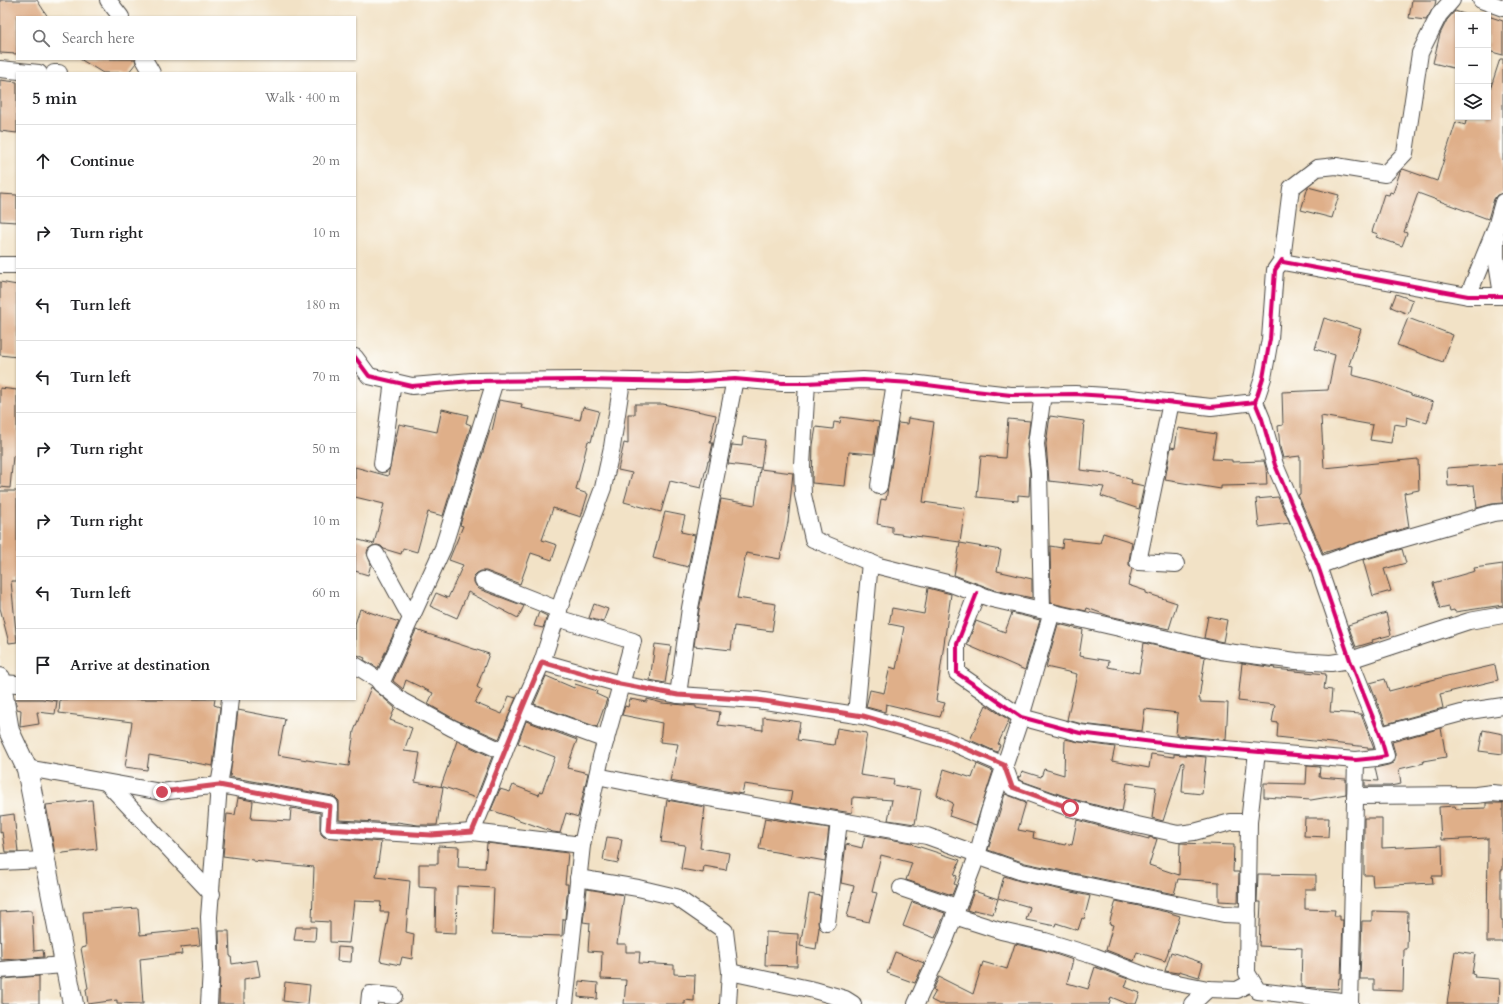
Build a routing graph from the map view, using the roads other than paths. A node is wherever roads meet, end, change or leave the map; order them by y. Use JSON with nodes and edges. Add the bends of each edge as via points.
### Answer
{"nodes":[{"id":1,"x":108,"y":0,"type":"edge"},
{"id":2,"x":1452,"y":0,"type":"edge"},
{"id":3,"x":1481,"y":0,"type":"edge"},
{"id":4,"x":1503,"y":8,"type":"edge"},
{"id":5,"x":120,"y":16,"type":"edge"},
{"id":6,"x":145,"y":60,"type":"edge"},
{"id":7,"x":0,"y":69,"type":"edge"},
{"id":8,"x":29,"y":72,"type":"edge"},
{"id":9,"x":151,"y":72,"type":"edge"},
{"id":10,"x":1503,"y":202,"type":"edge"},
{"id":11,"x":1496,"y":227,"type":"junction"},
{"id":12,"x":1282,"y":260,"type":"junction"},
{"id":13,"x":0,"y":265,"type":"edge"},
{"id":14,"x":16,"y":265,"type":"edge"},
{"id":15,"x":1502,"y":295,"type":"edge"},
{"id":16,"x":1468,"y":296,"type":"junction"},
{"id":17,"x":356,"y":358,"type":"edge"},
{"id":18,"x":735,"y":379,"type":"junction"},
{"id":19,"x":393,"y":381,"type":"junction"},
{"id":20,"x":494,"y":381,"type":"junction"},
{"id":21,"x":622,"y":381,"type":"junction"},
{"id":22,"x":895,"y":382,"type":"junction"},
{"id":23,"x":807,"y":383,"type":"junction"},
{"id":24,"x":1043,"y":394,"type":"junction"},
{"id":25,"x":1171,"y":402,"type":"junction"},
{"id":26,"x":1255,"y":402,"type":"junction"},
{"id":27,"x":382,"y":464,"type":"dead end"},
{"id":28,"x":878,"y":486,"type":"dead end"},
{"id":29,"x":1503,"y":512,"type":"edge"},
{"id":30,"x":376,"y":554,"type":"dead end"},
{"id":31,"x":870,"y":562,"type":"junction"},
{"id":32,"x":1176,"y":564,"type":"dead end"},
{"id":33,"x":1318,"y":566,"type":"junction"},
{"id":34,"x":483,"y":580,"type":"dead end"},
{"id":35,"x":977,"y":593,"type":"junction"},
{"id":36,"x":1047,"y":611,"type":"junction"},
{"id":37,"x":558,"y":614,"type":"junction"},
{"id":38,"x":1503,"y":615,"type":"edge"},
{"id":39,"x":411,"y":618,"type":"junction"},
{"id":40,"x":1350,"y":660,"type":"junction"},
{"id":41,"x":542,"y":662,"type":"junction"},
{"id":42,"x":356,"y":666,"type":"edge"},
{"id":43,"x":6,"y":682,"type":"edge"},
{"id":44,"x":380,"y":684,"type":"junction"},
{"id":45,"x":620,"y":684,"type":"junction"},
{"id":46,"x":678,"y":695,"type":"junction"},
{"id":47,"x":230,"y":700,"type":"edge"},
{"id":48,"x":1503,"y":706,"type":"edge"},
{"id":49,"x":521,"y":709,"type":"junction"},
{"id":50,"x":856,"y":715,"type":"junction"},
{"id":51,"x":1021,"y":717,"type":"junction"},
{"id":52,"x":4,"y":731,"type":"edge"},
{"id":53,"x":1380,"y":735,"type":"junction"},
{"id":54,"x":606,"y":740,"type":"junction"},
{"id":55,"x":504,"y":752,"type":"junction"},
{"id":56,"x":1257,"y":752,"type":"junction"},
{"id":57,"x":1356,"y":760,"type":"junction"},
{"id":58,"x":1004,"y":765,"type":"junction"},
{"id":59,"x":27,"y":768,"type":"junction"},
{"id":60,"x":597,"y":776,"type":"junction"},
{"id":61,"x":107,"y":783,"type":"junction"},
{"id":62,"x":219,"y":785,"type":"junction"},
{"id":63,"x":1503,"y":794,"type":"edge"},
{"id":64,"x":1355,"y":796,"type":"junction"},
{"id":65,"x":839,"y":821,"type":"junction"},
{"id":66,"x":1249,"y":822,"type":"junction"},
{"id":67,"x":472,"y":832,"type":"junction"},
{"id":68,"x":582,"y":845,"type":"junction"},
{"id":69,"x":977,"y":855,"type":"junction"},
{"id":70,"x":44,"y":860,"type":"junction"},
{"id":71,"x":0,"y":862,"type":"edge"},
{"id":72,"x":578,"y":878,"type":"junction"},
{"id":73,"x":902,"y":888,"type":"dead end"},
{"id":74,"x":212,"y":894,"type":"junction"},
{"id":75,"x":956,"y":911,"type":"junction"},
{"id":76,"x":1248,"y":915,"type":"junction"},
{"id":77,"x":827,"y":923,"type":"dead end"},
{"id":78,"x":64,"y":965,"type":"junction"},
{"id":79,"x":0,"y":970,"type":"edge"},
{"id":80,"x":730,"y":972,"type":"junction"},
{"id":81,"x":1208,"y":989,"type":"junction"},
{"id":82,"x":1255,"y":992,"type":"edge"},
{"id":83,"x":394,"y":996,"type":"dead end"},
{"id":84,"x":1350,"y":1003,"type":"edge"},
{"id":85,"x":73,"y":1004,"type":"edge"},
{"id":86,"x":208,"y":1004,"type":"edge"},
{"id":87,"x":369,"y":1004,"type":"edge"},
{"id":88,"x":565,"y":1004,"type":"edge"},
{"id":89,"x":728,"y":1004,"type":"edge"},
{"id":90,"x":853,"y":1004,"type":"edge"},
{"id":91,"x":916,"y":1004,"type":"edge"},
{"id":92,"x":1192,"y":1004,"type":"edge"}],
"edges":[{"from":1,"to":5,"type":"street"},
{"from":2,"to":12,"type":"street","via":[[1440,15],[1420,53],[1405,153],[1385,174],[1336,166],[1317,168],[1291,188]]},
{"from":3,"to":4,"type":"street"},
{"from":6,"to":9,"type":"street"},
{"from":7,"to":8,"type":"street"},
{"from":10,"to":11,"type":"street"},
{"from":11,"to":15,"type":"street","via":[[1496,258]]},
{"from":11,"to":16,"type":"street"},
{"from":12,"to":16,"type":"street"},
{"from":12,"to":26,"type":"street","via":[[1276,270],[1270,339],[1263,378]]},
{"from":13,"to":14,"type":"street"},
{"from":15,"to":16,"type":"street"},
{"from":17,"to":19,"type":"street","via":[[369,376]]},
{"from":18,"to":21,"type":"street","via":[[687,382]]},
{"from":18,"to":23,"type":"street"},
{"from":18,"to":46,"type":"street","via":[[690,608]]},
{"from":19,"to":20,"type":"street","via":[[412,386]]},
{"from":19,"to":27,"type":"street"},
{"from":20,"to":21,"type":"street"},
{"from":20,"to":39,"type":"street","via":[[443,548]]},
{"from":21,"to":37,"type":"street","via":[[603,488]]},
{"from":22,"to":23,"type":"street","via":[[863,380]]},
{"from":22,"to":24,"type":"street","via":[[1011,394]]},
{"from":22,"to":28,"type":"street"},
{"from":23,"to":31,"type":"street","via":[[802,494],[813,539]]},
{"from":24,"to":25,"type":"street"},
{"from":24,"to":36,"type":"street","via":[[1036,444]]},
{"from":25,"to":26,"type":"street","via":[[1211,407]]},
{"from":25,"to":32,"type":"street","via":[[1138,562]]},
{"from":26,"to":33,"type":"street","via":[[1275,465]]},
{"from":29,"to":33,"type":"street","via":[[1350,554]]},
{"from":30,"to":39,"type":"street"},
{"from":31,"to":35,"type":"street"},
{"from":31,"to":50,"type":"street"},
{"from":33,"to":40,"type":"street"},
{"from":34,"to":37,"type":"street"},
{"from":35,"to":36,"type":"street","via":[[992,599]]},
{"from":35,"to":51,"type":"street","via":[[957,644],[957,673]]},
{"from":36,"to":40,"type":"street","via":[[1220,651],[1331,663]]},
{"from":36,"to":51,"type":"street"},
{"from":37,"to":41,"type":"street"},
{"from":37,"to":45,"type":"street","via":[[633,641]]},
{"from":38,"to":40,"type":"street","via":[[1468,621]]},
{"from":39,"to":44,"type":"street"},
{"from":40,"to":53,"type":"street"},
{"from":41,"to":45,"type":"street"},
{"from":41,"to":49,"type":"street"},
{"from":42,"to":44,"type":"street","via":[[377,678]]},
{"from":43,"to":52,"type":"street"},
{"from":44,"to":55,"type":"street","via":[[402,701]]},
{"from":45,"to":46,"type":"street"},
{"from":45,"to":54,"type":"street"},
{"from":46,"to":50,"type":"street","via":[[757,700]]},
{"from":47,"to":62,"type":"street","via":[[224,762]]},
{"from":48,"to":53,"type":"street","via":[[1469,711]]},
{"from":49,"to":54,"type":"street"},
{"from":49,"to":55,"type":"street"},
{"from":50,"to":58,"type":"street","via":[[946,740]]},
{"from":51,"to":56,"type":"street","via":[[1080,733]]},
{"from":51,"to":58,"type":"street"},
{"from":52,"to":59,"type":"street"},
{"from":53,"to":57,"type":"street","via":[[1386,756]]},
{"from":54,"to":60,"type":"street"},
{"from":55,"to":67,"type":"street"},
{"from":56,"to":57,"type":"street"},
{"from":56,"to":66,"type":"street"},
{"from":57,"to":64,"type":"street"},
{"from":58,"to":66,"type":"street","via":[[1012,787],[1070,808],[1115,820],[1178,834],[1231,822]]},
{"from":58,"to":69,"type":"street"},
{"from":59,"to":61,"type":"street"},
{"from":59,"to":70,"type":"street"},
{"from":60,"to":65,"type":"street"},
{"from":60,"to":68,"type":"street"},
{"from":61,"to":62,"type":"street","via":[[162,792]]},
{"from":61,"to":74,"type":"street"},
{"from":62,"to":67,"type":"street","via":[[330,806],[328,829],[431,835]]},
{"from":62,"to":74,"type":"street"},
{"from":63,"to":64,"type":"street","via":[[1492,792],[1476,795]]},
{"from":64,"to":84,"type":"street"},
{"from":65,"to":69,"type":"street","via":[[927,836]]},
{"from":65,"to":77,"type":"street"},
{"from":66,"to":76,"type":"street"},
{"from":67,"to":68,"type":"street"},
{"from":68,"to":72,"type":"street"},
{"from":69,"to":75,"type":"street"},
{"from":69,"to":76,"type":"street","via":[[1022,872],[1217,913]]},
{"from":70,"to":71,"type":"street"},
{"from":70,"to":78,"type":"street"},
{"from":72,"to":80,"type":"street","via":[[676,897],[725,931]]},
{"from":72,"to":88,"type":"street"},
{"from":73,"to":75,"type":"street"},
{"from":74,"to":86,"type":"street"},
{"from":75,"to":81,"type":"street","via":[[1001,930],[1094,956],[1152,978]]},
{"from":75,"to":91,"type":"street"},
{"from":76,"to":82,"type":"street","via":[[1247,973]]},
{"from":78,"to":79,"type":"street"},
{"from":78,"to":85,"type":"street"},
{"from":80,"to":89,"type":"street"},
{"from":80,"to":90,"type":"street","via":[[814,990],[845,999]]},
{"from":81,"to":82,"type":"street"},
{"from":81,"to":92,"type":"street"},
{"from":82,"to":84,"type":"street"},
{"from":83,"to":87,"type":"street","via":[[370,994]]}]}
